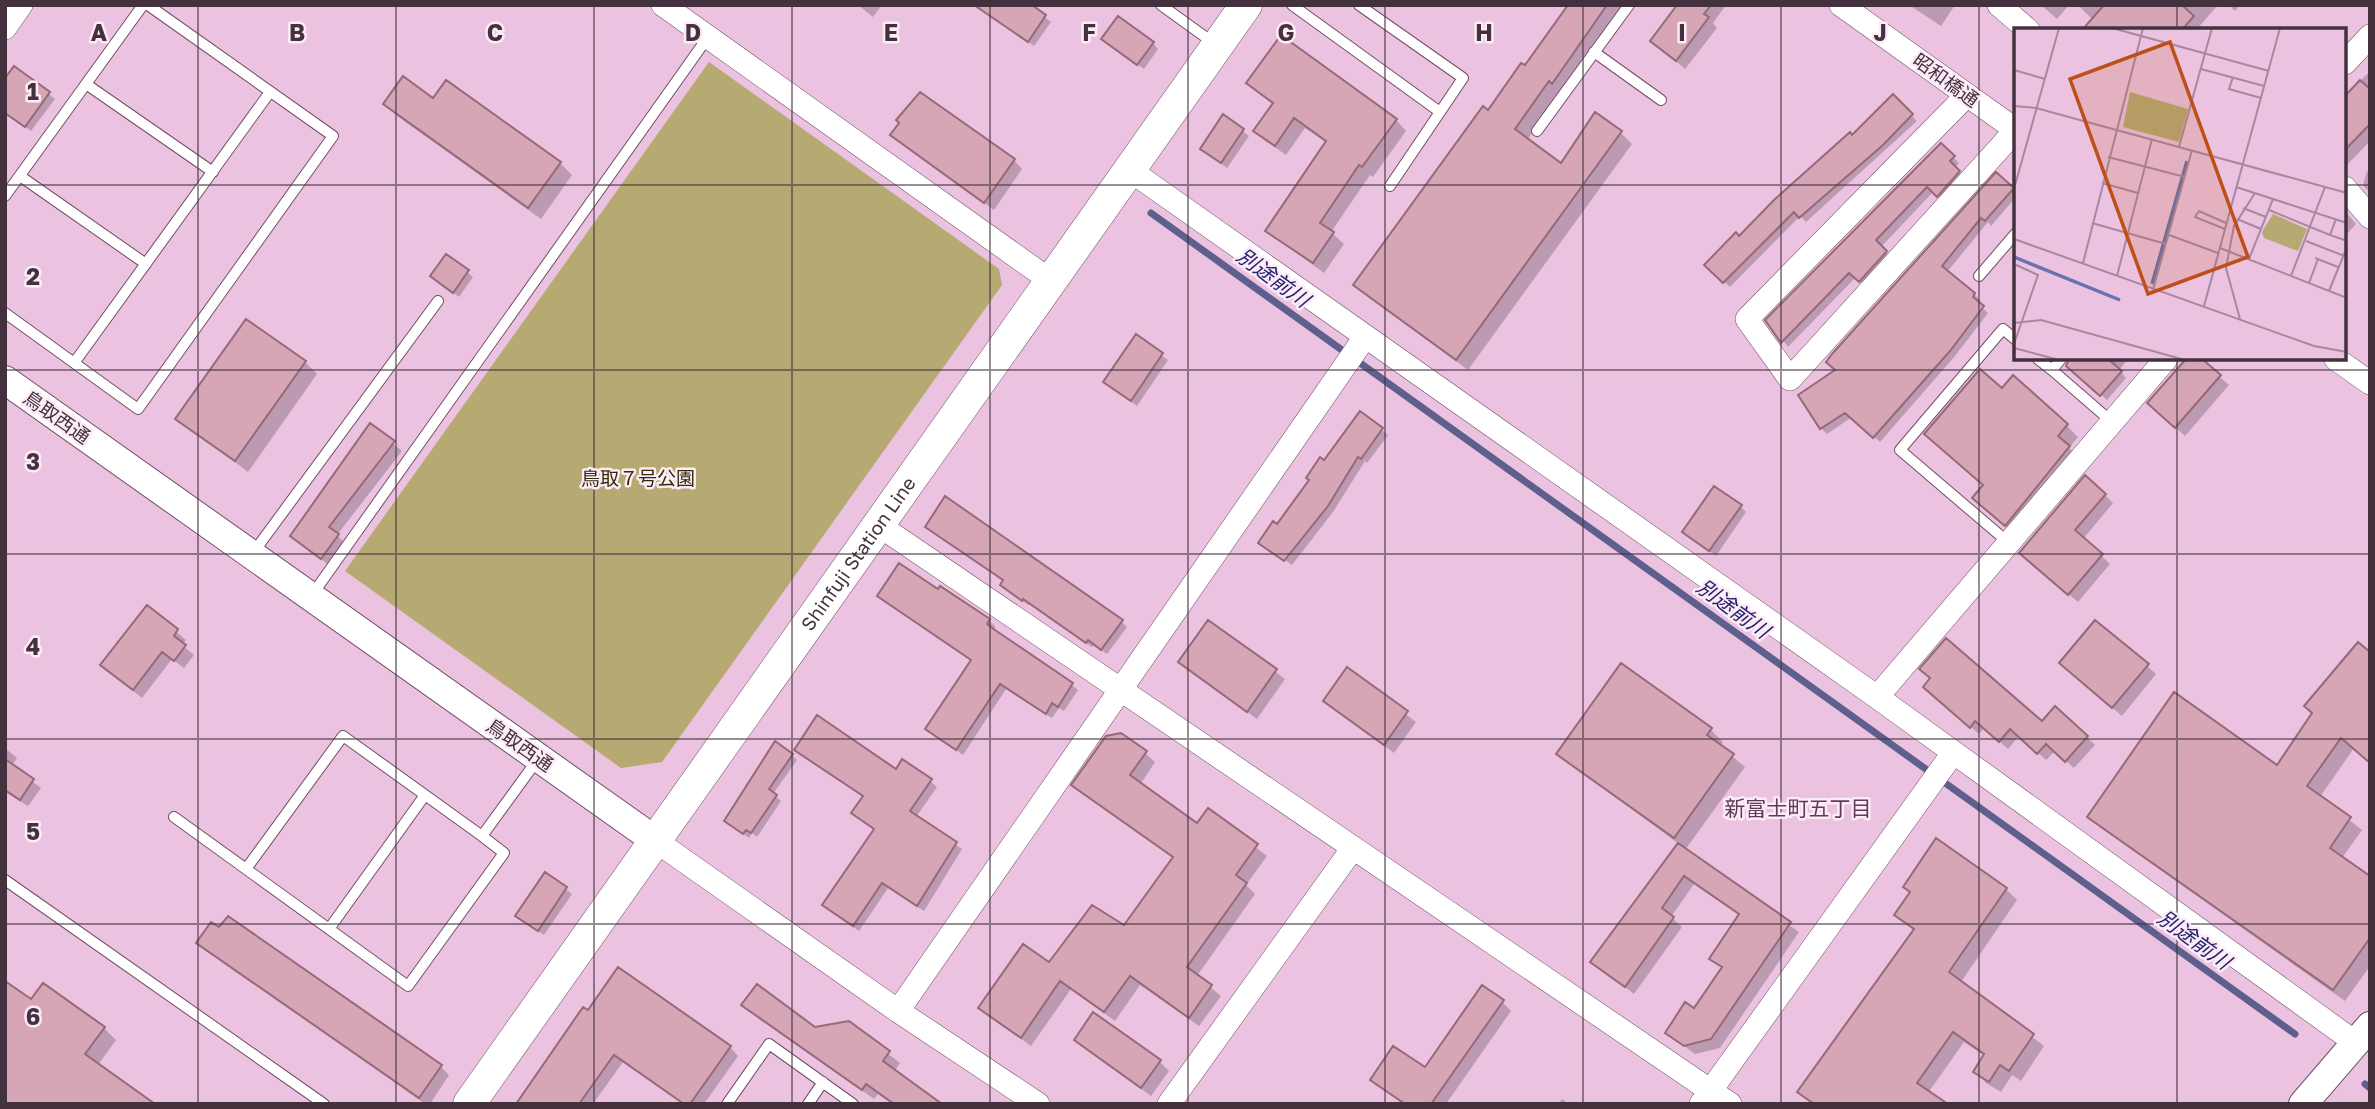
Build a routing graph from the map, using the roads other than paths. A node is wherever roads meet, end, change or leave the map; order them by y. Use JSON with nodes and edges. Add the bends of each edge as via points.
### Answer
{"nodes":[{"id":1,"x":21,"y":5,"type":"edge"},
{"id":2,"x":143,"y":5,"type":"edge"},
{"id":3,"x":148,"y":5,"type":"edge"},
{"id":4,"x":663,"y":5,"type":"edge"},
{"id":5,"x":1161,"y":5,"type":"edge"},
{"id":6,"x":1246,"y":5,"type":"edge"},
{"id":7,"x":1292,"y":5,"type":"edge"},
{"id":8,"x":1359,"y":5,"type":"edge"},
{"id":9,"x":1629,"y":5,"type":"edge"},
{"id":10,"x":1842,"y":5,"type":"edge"},
{"id":11,"x":1999,"y":5,"type":"edge"},
{"id":12,"x":5,"y":28,"type":"edge"},
{"id":13,"x":2026,"y":28,"type":"edge"},
{"id":14,"x":2370,"y":36,"type":"edge"},
{"id":15,"x":708,"y":37,"type":"junction"},
{"id":16,"x":1218,"y":46,"type":"junction"},
{"id":17,"x":1594,"y":52,"type":"junction"},
{"id":18,"x":2347,"y":61,"type":"edge"},
{"id":19,"x":86,"y":84,"type":"junction"},
{"id":20,"x":270,"y":92,"type":"junction"},
{"id":21,"x":1967,"y":95,"type":"junction"},
{"id":22,"x":1661,"y":100,"type":"dead end"},
{"id":23,"x":1440,"y":112,"type":"junction"},
{"id":24,"x":2014,"y":129,"type":"edge"},
{"id":25,"x":1537,"y":131,"type":"dead end"},
{"id":26,"x":2014,"y":132,"type":"edge"},
{"id":27,"x":1131,"y":171,"type":"junction"},
{"id":28,"x":213,"y":172,"type":"junction"},
{"id":29,"x":20,"y":176,"type":"junction"},
{"id":30,"x":1390,"y":186,"type":"dead end"},
{"id":31,"x":2347,"y":190,"type":"edge"},
{"id":32,"x":5,"y":196,"type":"edge"},
{"id":33,"x":2370,"y":217,"type":"edge"},
{"id":34,"x":2014,"y":235,"type":"edge"},
{"id":35,"x":146,"y":264,"type":"junction"},
{"id":36,"x":1979,"y":276,"type":"dead end"},
{"id":37,"x":1051,"y":281,"type":"junction"},
{"id":38,"x":438,"y":301,"type":"dead end"},
{"id":39,"x":5,"y":313,"type":"edge"},
{"id":40,"x":1365,"y":337,"type":"junction"},
{"id":41,"x":2014,"y":338,"type":"edge"},
{"id":42,"x":2039,"y":360,"type":"edge"},
{"id":43,"x":2061,"y":360,"type":"edge"},
{"id":44,"x":2165,"y":360,"type":"edge"},
{"id":45,"x":2337,"y":360,"type":"edge"},
{"id":46,"x":74,"y":363,"type":"junction"},
{"id":47,"x":2052,"y":370,"type":"junction"},
{"id":48,"x":5,"y":380,"type":"edge"},
{"id":49,"x":2370,"y":383,"type":"edge"},
{"id":50,"x":2112,"y":422,"type":"junction"},
{"id":51,"x":880,"y":526,"type":"junction"},
{"id":52,"x":2010,"y":543,"type":"junction"},
{"id":53,"x":251,"y":555,"type":"junction"},
{"id":54,"x":310,"y":597,"type":"junction"},
{"id":55,"x":1121,"y":690,"type":"junction"},
{"id":56,"x":1877,"y":698,"type":"junction"},
{"id":57,"x":1953,"y":752,"type":"junction"},
{"id":58,"x":538,"y":759,"type":"junction"},
{"id":59,"x":425,"y":795,"type":"junction"},
{"id":60,"x":174,"y":817,"type":"dead end"},
{"id":61,"x":482,"y":836,"type":"junction"},
{"id":62,"x":656,"y":841,"type":"junction"},
{"id":63,"x":1353,"y":848,"type":"junction"},
{"id":64,"x":246,"y":869,"type":"junction"},
{"id":65,"x":5,"y":880,"type":"edge"},
{"id":66,"x":329,"y":929,"type":"junction"},
{"id":67,"x":898,"y":1011,"type":"junction"},
{"id":68,"x":2363,"y":1035,"type":"edge"},
{"id":69,"x":823,"y":1082,"type":"junction"},
{"id":70,"x":1705,"y":1097,"type":"edge"},
{"id":71,"x":324,"y":1104,"type":"edge"},
{"id":72,"x":469,"y":1104,"type":"edge"},
{"id":73,"x":727,"y":1104,"type":"edge"},
{"id":74,"x":808,"y":1104,"type":"edge"},
{"id":75,"x":853,"y":1104,"type":"edge"},
{"id":76,"x":1038,"y":1104,"type":"edge"},
{"id":77,"x":1170,"y":1104,"type":"edge"},
{"id":78,"x":1730,"y":1104,"type":"edge"},
{"id":79,"x":2303,"y":1104,"type":"edge"}],
"edges":[{"from":1,"to":12,"type":"street"},
{"from":2,"to":19,"type":"lane"},
{"from":3,"to":20,"type":"lane"},
{"from":4,"to":15,"type":"street"},
{"from":5,"to":16,"type":"lane"},
{"from":6,"to":16,"type":"main road","name":"Shinfuji Station Line"},
{"from":7,"to":23,"type":"lane"},
{"from":8,"to":23,"type":"lane","via":[[1463,78]]},
{"from":9,"to":17,"type":"lane"},
{"from":10,"to":21,"type":"street","name":"昭和橋通"},
{"from":11,"to":13,"type":"street"},
{"from":14,"to":18,"type":"street"},
{"from":15,"to":37,"type":"street"},
{"from":15,"to":54,"type":"lane"},
{"from":16,"to":27,"type":"main road","name":"Shinfuji Station Line"},
{"from":17,"to":22,"type":"lane"},
{"from":17,"to":25,"type":"lane"},
{"from":19,"to":28,"type":"lane"},
{"from":19,"to":29,"type":"lane"},
{"from":20,"to":28,"type":"lane"},
{"from":20,"to":46,"type":"lane","via":[[332,136],[138,410]]},
{"from":21,"to":24,"type":"street","name":"昭和橋通"},
{"from":21,"to":26,"type":"street","via":[[1747,319],[1790,379]]},
{"from":23,"to":30,"type":"lane"},
{"from":27,"to":37,"type":"main road","name":"Shinfuji Station Line"},
{"from":27,"to":40,"type":"street"},
{"from":28,"to":35,"type":"lane"},
{"from":29,"to":32,"type":"lane"},
{"from":29,"to":35,"type":"lane"},
{"from":31,"to":33,"type":"street"},
{"from":34,"to":36,"type":"lane"},
{"from":35,"to":46,"type":"lane"},
{"from":37,"to":51,"type":"main road","name":"Shinfuji Station Line"},
{"from":38,"to":53,"type":"lane"},
{"from":39,"to":46,"type":"lane"},
{"from":40,"to":55,"type":"street"},
{"from":40,"to":56,"type":"street"},
{"from":41,"to":52,"type":"lane","via":[[2003,328],[1900,450]]},
{"from":42,"to":47,"type":"lane"},
{"from":43,"to":47,"type":"lane"},
{"from":44,"to":50,"type":"street"},
{"from":45,"to":49,"type":"street"},
{"from":47,"to":50,"type":"lane"},
{"from":48,"to":53,"type":"street","name":"鳥取西通"},
{"from":50,"to":52,"type":"street"},
{"from":51,"to":55,"type":"street"},
{"from":51,"to":62,"type":"main road","name":"Shinfuji Station Line"},
{"from":52,"to":56,"type":"street"},
{"from":53,"to":54,"type":"street","name":"鳥取西通"},
{"from":54,"to":58,"type":"street","name":"鳥取西通"},
{"from":55,"to":63,"type":"street"},
{"from":55,"to":67,"type":"street"},
{"from":56,"to":57,"type":"street"},
{"from":57,"to":68,"type":"street"},
{"from":57,"to":70,"type":"street"},
{"from":58,"to":61,"type":"lane"},
{"from":58,"to":62,"type":"street","name":"鳥取西通"},
{"from":59,"to":61,"type":"lane"},
{"from":59,"to":64,"type":"lane","via":[[343,736]]},
{"from":59,"to":66,"type":"lane"},
{"from":60,"to":64,"type":"lane"},
{"from":61,"to":66,"type":"lane","via":[[504,853],[408,986]]},
{"from":62,"to":67,"type":"street","name":"鳥取西通"},
{"from":62,"to":72,"type":"main road","name":"Shinfuji Station Line"},
{"from":63,"to":70,"type":"street"},
{"from":63,"to":77,"type":"street"},
{"from":64,"to":66,"type":"lane"},
{"from":65,"to":71,"type":"lane"},
{"from":67,"to":76,"type":"street","name":"鳥取西通"},
{"from":68,"to":79,"type":"street"},
{"from":69,"to":73,"type":"lane","via":[[769,1044]]},
{"from":69,"to":74,"type":"lane"},
{"from":69,"to":75,"type":"lane"},
{"from":70,"to":78,"type":"street"}]}
